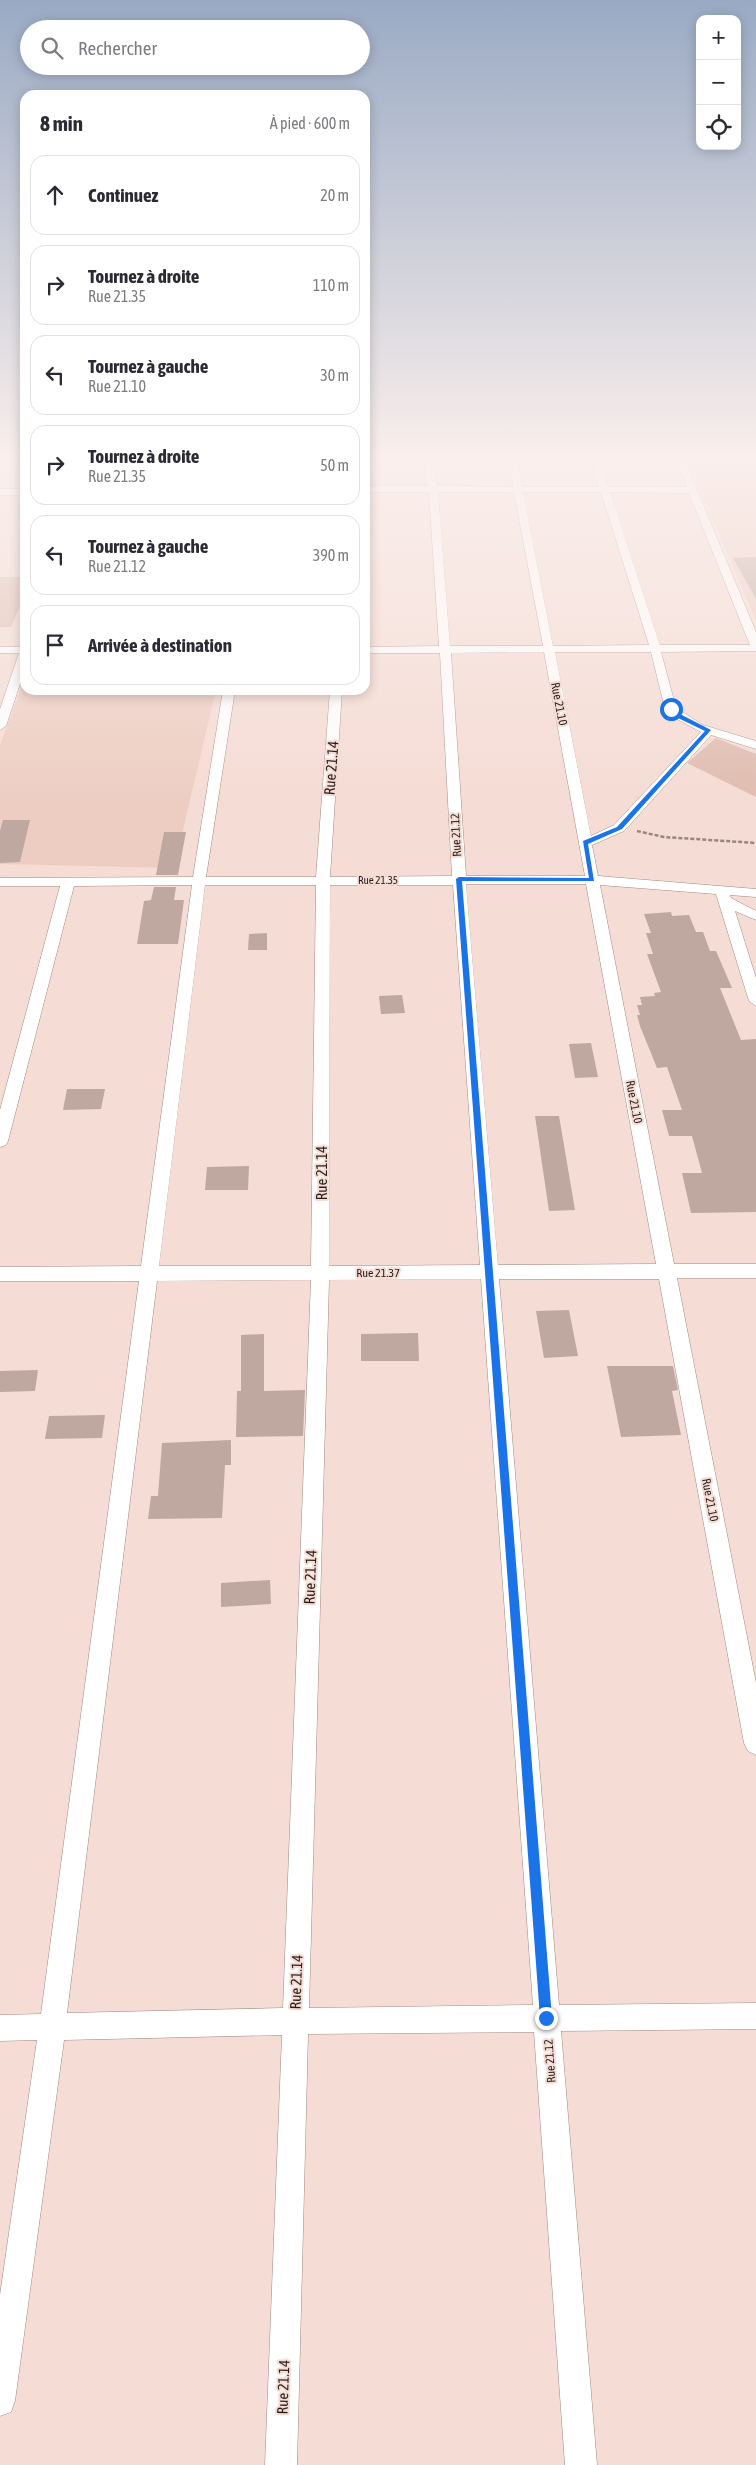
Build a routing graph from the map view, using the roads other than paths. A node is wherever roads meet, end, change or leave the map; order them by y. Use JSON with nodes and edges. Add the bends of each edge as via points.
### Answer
{"nodes":[{"id":1,"x":439,"y":576,"type":"edge"},
{"id":2,"x":534,"y":576,"type":"edge"},
{"id":3,"x":632,"y":576,"type":"edge"},
{"id":4,"x":728,"y":576,"type":"edge"},
{"id":5,"x":756,"y":647,"type":"edge"},
{"id":6,"x":655,"y":648,"type":"junction"},
{"id":7,"x":0,"y":650,"type":"edge"},
{"id":8,"x":370,"y":650,"type":"edge"},
{"id":9,"x":445,"y":650,"type":"junction"},
{"id":10,"x":548,"y":650,"type":"junction"},
{"id":11,"x":20,"y":652,"type":"edge"},
{"id":12,"x":20,"y":667,"type":"edge"},
{"id":13,"x":228,"y":695,"type":"edge"},
{"id":14,"x":336,"y":695,"type":"edge"},
{"id":15,"x":0,"y":726,"type":"edge"},
{"id":16,"x":709,"y":730,"type":"junction"},
{"id":17,"x":756,"y":745,"type":"edge"},
{"id":18,"x":585,"y":843,"type":"junction"},
{"id":19,"x":459,"y":879,"type":"junction"},
{"id":20,"x":323,"y":880,"type":"junction"},
{"id":21,"x":592,"y":880,"type":"junction"},
{"id":22,"x":68,"y":881,"type":"junction"},
{"id":23,"x":199,"y":881,"type":"junction"},
{"id":24,"x":0,"y":882,"type":"edge"},
{"id":25,"x":756,"y":893,"type":"edge"},
{"id":26,"x":724,"y":895,"type":"junction"},
{"id":27,"x":756,"y":916,"type":"edge"},
{"id":28,"x":756,"y":1001,"type":"edge"},
{"id":29,"x":0,"y":1141,"type":"edge"},
{"id":30,"x":666,"y":1271,"type":"junction"},
{"id":31,"x":756,"y":1271,"type":"edge"},
{"id":32,"x":149,"y":1273,"type":"junction"},
{"id":33,"x":320,"y":1273,"type":"junction"},
{"id":34,"x":490,"y":1273,"type":"junction"},
{"id":35,"x":0,"y":1274,"type":"edge"},
{"id":36,"x":756,"y":1743,"type":"edge"},
{"id":37,"x":756,"y":2016,"type":"edge"},
{"id":38,"x":546,"y":2018,"type":"junction"},
{"id":39,"x":294,"y":2021,"type":"junction"},
{"id":40,"x":0,"y":2028,"type":"edge"},
{"id":41,"x":52,"y":2028,"type":"junction"},
{"id":42,"x":0,"y":2401,"type":"edge"},
{"id":43,"x":280,"y":2465,"type":"edge"},
{"id":44,"x":581,"y":2465,"type":"edge"}],
"edges":[{"from":1,"to":9,"type":"street","name":"Rue 21.12"},
{"from":2,"to":10,"type":"street","name":"Rue 21.10"},
{"from":3,"to":6,"type":"street"},
{"from":4,"to":5,"type":"street"},
{"from":5,"to":6,"type":"street"},
{"from":6,"to":10,"type":"street"},
{"from":6,"to":16,"type":"street","via":[[671,709],[676,715]]},
{"from":7,"to":11,"type":"street"},
{"from":8,"to":9,"type":"street"},
{"from":9,"to":10,"type":"street"},
{"from":9,"to":19,"type":"street","name":"Rue 21.12"},
{"from":10,"to":18,"type":"street","name":"Rue 21.10"},
{"from":12,"to":15,"type":"street"},
{"from":13,"to":23,"type":"street"},
{"from":14,"to":20,"type":"street","name":"Rue 21.14"},
{"from":16,"to":17,"type":"street"},
{"from":16,"to":18,"type":"street","via":[[620,828]]},
{"from":18,"to":21,"type":"street","name":"Rue 21.10"},
{"from":19,"to":20,"type":"street","name":"Rue 21.35"},
{"from":19,"to":21,"type":"street","name":"Rue 21.35"},
{"from":19,"to":34,"type":"street","name":"Rue 21.12"},
{"from":20,"to":23,"type":"street","name":"Rue 21.35"},
{"from":20,"to":33,"type":"street","name":"Rue 21.14"},
{"from":21,"to":26,"type":"street","name":"Rue 21.35"},
{"from":21,"to":30,"type":"street","name":"Rue 21.10"},
{"from":22,"to":23,"type":"street","name":"Rue 21.35"},
{"from":22,"to":24,"type":"street","name":"Rue 21.35"},
{"from":22,"to":29,"type":"street"},
{"from":23,"to":32,"type":"street"},
{"from":25,"to":26,"type":"street","name":"Rue 21.35"},
{"from":26,"to":27,"type":"street"},
{"from":26,"to":28,"type":"street"},
{"from":30,"to":31,"type":"street","name":"Rue 21.37"},
{"from":30,"to":34,"type":"street","name":"Rue 21.37"},
{"from":30,"to":36,"type":"street","name":"Rue 21.10"},
{"from":32,"to":33,"type":"street","name":"Rue 21.37"},
{"from":32,"to":35,"type":"street","name":"Rue 21.37"},
{"from":32,"to":41,"type":"street"},
{"from":33,"to":34,"type":"street","name":"Rue 21.37"},
{"from":33,"to":39,"type":"street","name":"Rue 21.14"},
{"from":34,"to":38,"type":"street","name":"Rue 21.12"},
{"from":37,"to":38,"type":"street"},
{"from":38,"to":39,"type":"street"},
{"from":38,"to":44,"type":"street","name":"Rue 21.12"},
{"from":39,"to":41,"type":"street"},
{"from":39,"to":43,"type":"street","name":"Rue 21.14"},
{"from":40,"to":41,"type":"street"},
{"from":41,"to":42,"type":"street"}]}
